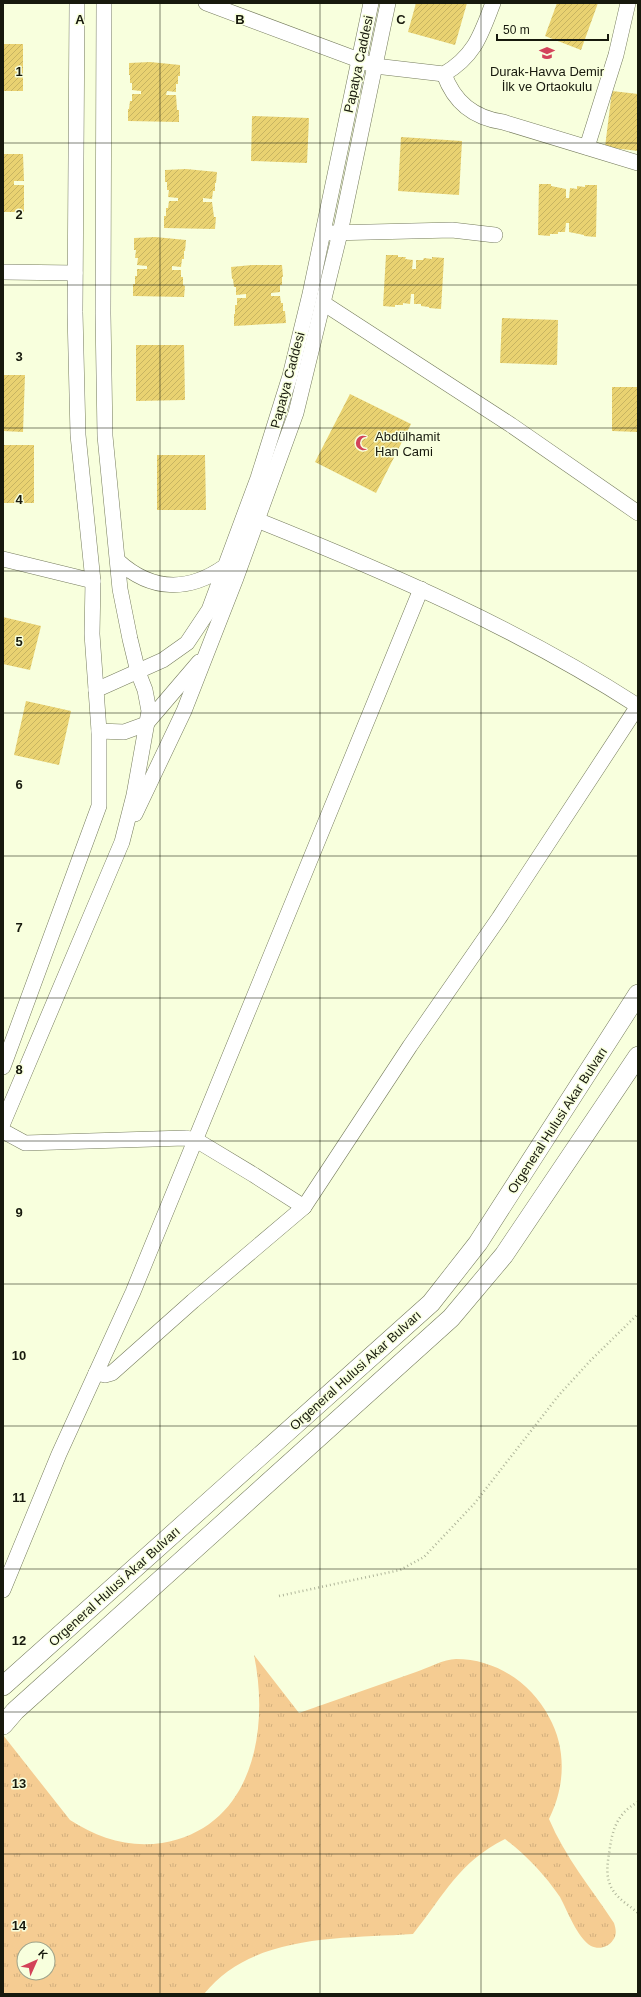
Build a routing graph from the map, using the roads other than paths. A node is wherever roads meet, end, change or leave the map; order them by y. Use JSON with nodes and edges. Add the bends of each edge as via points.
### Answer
{"nodes":[{"id":1,"x":77,"y":3,"type":"edge"},
{"id":2,"x":104,"y":3,"type":"edge"},
{"id":3,"x":206,"y":3,"type":"edge"},
{"id":4,"x":371,"y":3,"type":"edge"},
{"id":5,"x":388,"y":3,"type":"edge"},
{"id":6,"x":493,"y":3,"type":"edge"},
{"id":7,"x":628,"y":3,"type":"edge"},
{"id":8,"x":359,"y":60,"type":"junction"},
{"id":9,"x":375,"y":66,"type":"junction"},
{"id":10,"x":444,"y":74,"type":"junction"},
{"id":11,"x":587,"y":147,"type":"junction"},
{"id":12,"x":638,"y":162,"type":"edge"},
{"id":13,"x":323,"y":232,"type":"junction"},
{"id":14,"x":340,"y":233,"type":"junction"},
{"id":15,"x":495,"y":235,"type":"dead end"},
{"id":16,"x":3,"y":272,"type":"edge"},
{"id":17,"x":75,"y":273,"type":"junction"},
{"id":18,"x":323,"y":303,"type":"junction"},
{"id":19,"x":638,"y":513,"type":"edge"},
{"id":20,"x":257,"y":520,"type":"junction"},
{"id":21,"x":3,"y":560,"type":"edge"},
{"id":22,"x":118,"y":561,"type":"junction"},
{"id":23,"x":224,"y":567,"type":"junction"},
{"id":24,"x":93,"y":581,"type":"junction"},
{"id":25,"x":421,"y":589,"type":"junction"},
{"id":26,"x":207,"y":653,"type":"junction"},
{"id":27,"x":138,"y":672,"type":"junction"},
{"id":28,"x":96,"y":690,"type":"junction"},
{"id":29,"x":638,"y":706,"type":"edge"},
{"id":30,"x":146,"y":724,"type":"junction"},
{"id":31,"x":100,"y":731,"type":"junction"},
{"id":32,"x":122,"y":842,"type":"junction"},
{"id":33,"x":638,"y":994,"type":"edge"},
{"id":34,"x":638,"y":1056,"type":"edge"},
{"id":35,"x":3,"y":1067,"type":"edge"},
{"id":36,"x":3,"y":1123,"type":"edge"},
{"id":37,"x":3,"y":1130,"type":"edge"},
{"id":38,"x":196,"y":1140,"type":"junction"},
{"id":39,"x":304,"y":1207,"type":"junction"},
{"id":40,"x":96,"y":1373,"type":"junction"},
{"id":41,"x":3,"y":1590,"type":"edge"},
{"id":42,"x":3,"y":1686,"type":"edge"},
{"id":43,"x":3,"y":1725,"type":"edge"}],
"edges":[{"from":1,"to":17,"type":"street"},
{"from":2,"to":22,"type":"street","via":[[104,414]]},
{"from":3,"to":8,"type":"street"},
{"from":4,"to":8,"type":"street","name":"Papatya Caddesi"},
{"from":5,"to":9,"type":"street","name":"Papatya Caddesi"},
{"from":6,"to":10,"type":"street","via":[[474,47],[464,60]]},
{"from":7,"to":11,"type":"street","via":[[616,55]]},
{"from":8,"to":9,"type":"street"},
{"from":8,"to":13,"type":"street","name":"Papatya Caddesi"},
{"from":9,"to":10,"type":"street"},
{"from":9,"to":14,"type":"street","name":"Papatya Caddesi"},
{"from":10,"to":11,"type":"street","via":[[453,93],[476,114],[489,120]]},
{"from":11,"to":12,"type":"street"},
{"from":13,"to":14,"type":"street"},
{"from":13,"to":23,"type":"street","name":"Papatya Caddesi","via":[[290,376],[275,427]]},
{"from":14,"to":15,"type":"street","via":[[452,230]]},
{"from":14,"to":18,"type":"street","name":"Papatya Caddesi"},
{"from":16,"to":17,"type":"street"},
{"from":17,"to":24,"type":"street","via":[[78,435]]},
{"from":18,"to":19,"type":"street","via":[[511,425]]},
{"from":18,"to":20,"type":"street","name":"Papatya Caddesi","via":[[296,413]]},
{"from":20,"to":25,"type":"street"},
{"from":20,"to":26,"type":"street","name":"Papatya Caddesi"},
{"from":21,"to":24,"type":"street"},
{"from":22,"to":23,"type":"street","via":[[150,581],[176,585],[202,580]]},
{"from":22,"to":27,"type":"street","via":[[120,589]]},
{"from":23,"to":27,"type":"street","name":"Papatya Caddesi","via":[[208,610],[187,643],[163,660]]},
{"from":24,"to":28,"type":"street","via":[[92,634]]},
{"from":25,"to":29,"type":"street","via":[[535,644]]},
{"from":25,"to":38,"type":"street"},
{"from":26,"to":30,"type":"street"},
{"from":26,"to":32,"type":"street","name":"Papatya Caddesi","via":[[174,734]]},
{"from":27,"to":28,"type":"street","name":"Papatya Caddesi"},
{"from":27,"to":30,"type":"street","via":[[149,711]]},
{"from":28,"to":31,"type":"street"},
{"from":29,"to":39,"type":"street"},
{"from":30,"to":31,"type":"street","via":[[124,732]]},
{"from":30,"to":32,"type":"street","via":[[134,795]]},
{"from":31,"to":35,"type":"street","via":[[99,806],[95,820]]},
{"from":32,"to":36,"type":"street"},
{"from":33,"to":42,"type":"main road","name":"Orgeneral Hulusi Akar Bulvarı","via":[[478,1243],[431,1303]]},
{"from":34,"to":43,"type":"main road","name":"Orgeneral Hulusi Akar Bulvarı","via":[[504,1255],[451,1318],[15,1711]]},
{"from":37,"to":38,"type":"street","via":[[26,1143],[185,1138]]},
{"from":38,"to":39,"type":"street"},
{"from":38,"to":40,"type":"street","via":[[133,1292]]},
{"from":39,"to":40,"type":"street","via":[[112,1373]]},
{"from":40,"to":41,"type":"street","via":[[59,1454]]}]}
